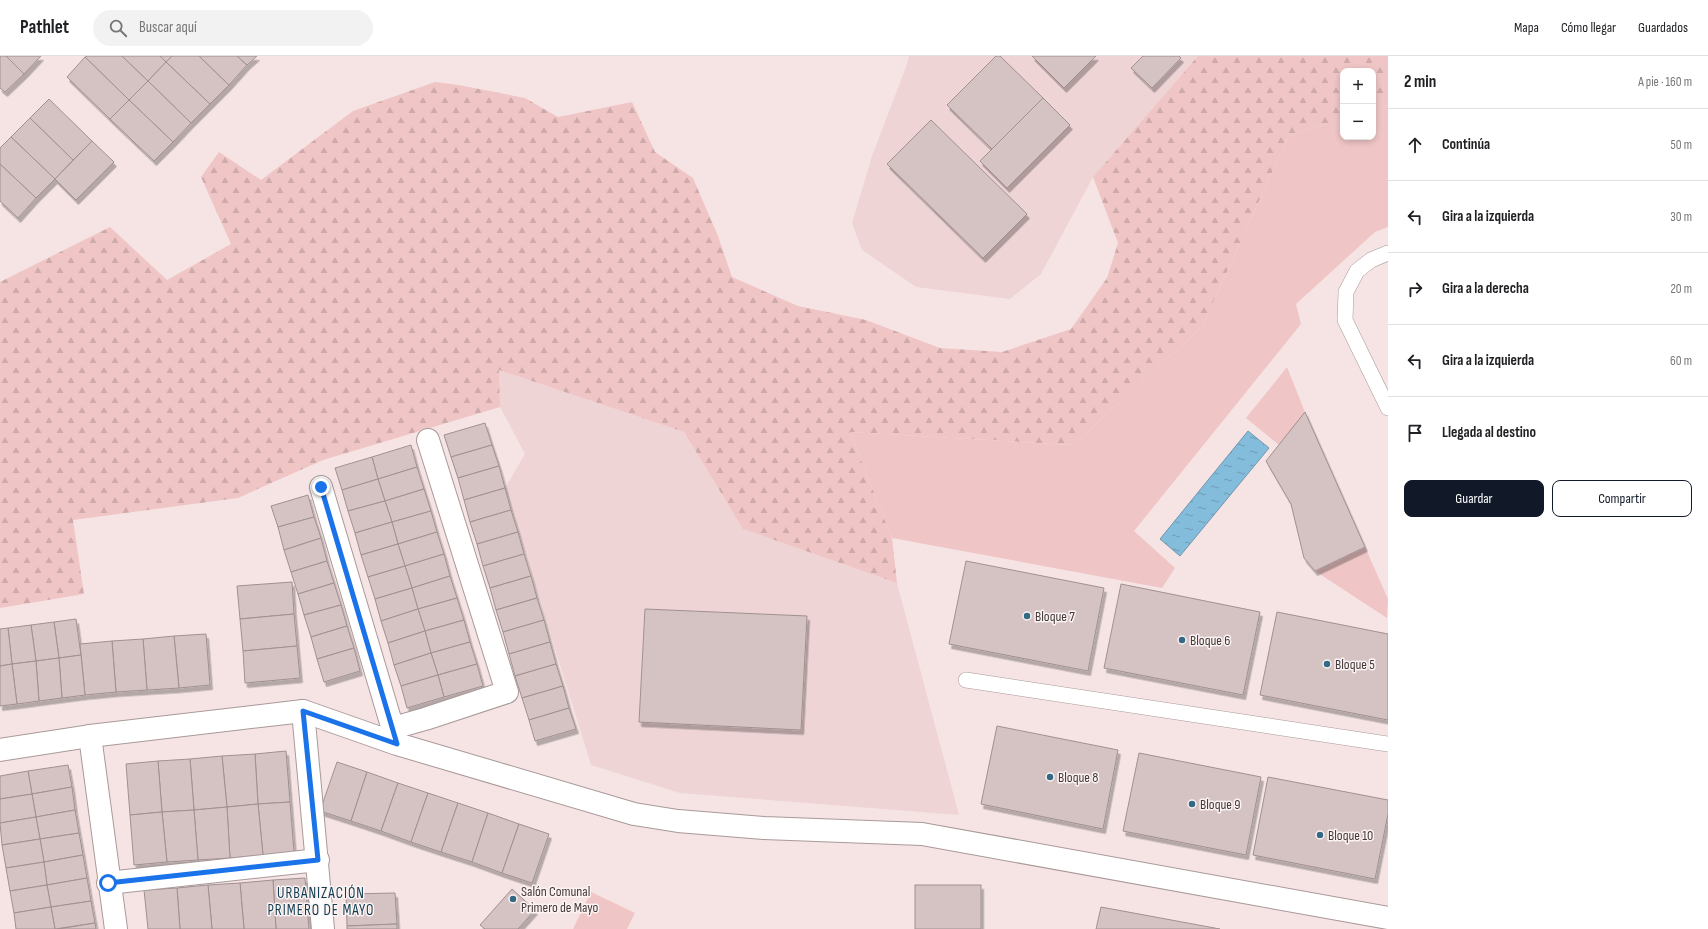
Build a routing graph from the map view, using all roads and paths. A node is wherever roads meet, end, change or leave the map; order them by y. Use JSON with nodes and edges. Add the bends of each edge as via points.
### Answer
{"nodes":[{"id":1,"x":1388,"y":253,"type":"edge"},
{"id":2,"x":1388,"y":408,"type":"edge"},
{"id":3,"x":428,"y":440,"type":"dead end"},
{"id":4,"x":321,"y":487,"type":"dead end"},
{"id":5,"x":966,"y":680,"type":"dead end"},
{"id":6,"x":303,"y":711,"type":"junction"},
{"id":7,"x":90,"y":736,"type":"junction"},
{"id":8,"x":395,"y":736,"type":"junction"},
{"id":9,"x":1388,"y":744,"type":"edge"},
{"id":10,"x":0,"y":750,"type":"edge"},
{"id":11,"x":318,"y":860,"type":"junction"},
{"id":12,"x":108,"y":883,"type":"junction"},
{"id":13,"x":1388,"y":918,"type":"edge"},
{"id":14,"x":116,"y":929,"type":"edge"},
{"id":15,"x":323,"y":929,"type":"edge"}],
"edges":[{"from":1,"to":2,"type":"lane","via":[[1371,260],[1357,271],[1346,292],[1345,320]]},
{"from":3,"to":8,"type":"street","via":[[507,692],[425,719]]},
{"from":4,"to":8,"type":"street"},
{"from":5,"to":9,"type":"lane"},
{"from":6,"to":7,"type":"street"},
{"from":6,"to":8,"type":"street"},
{"from":6,"to":11,"type":"street"},
{"from":7,"to":10,"type":"street"},
{"from":7,"to":12,"type":"street"},
{"from":8,"to":13,"type":"street","via":[[641,815],[678,821],[764,828],[922,834]]},
{"from":11,"to":12,"type":"street"},
{"from":11,"to":15,"type":"street"},
{"from":12,"to":14,"type":"street"}]}
